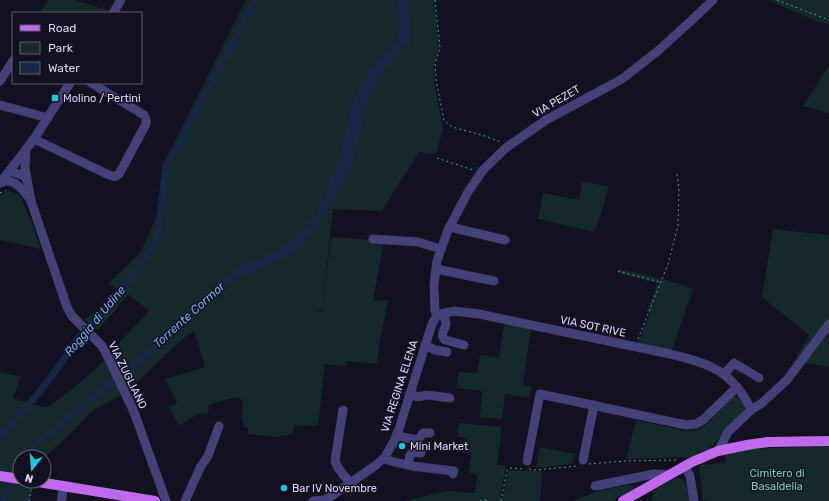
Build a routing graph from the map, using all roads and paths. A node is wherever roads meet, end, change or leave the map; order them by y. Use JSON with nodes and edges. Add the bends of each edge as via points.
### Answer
{"nodes":[{"id":1,"x":122,"y":0,"type":"edge"},
{"id":2,"x":435,"y":0,"type":"edge"},
{"id":3,"x":713,"y":0,"type":"edge"},
{"id":4,"x":777,"y":0,"type":"edge"},
{"id":5,"x":114,"y":12,"type":"edge"},
{"id":6,"x":829,"y":20,"type":"edge"},
{"id":7,"x":12,"y":63,"type":"edge"},
{"id":8,"x":0,"y":81,"type":"edge"},
{"id":9,"x":69,"y":84,"type":"edge"},
{"id":10,"x":93,"y":84,"type":"edge"},
{"id":11,"x":0,"y":105,"type":"edge"},
{"id":12,"x":48,"y":118,"type":"junction"},
{"id":13,"x":34,"y":139,"type":"junction"},
{"id":14,"x":510,"y":145,"type":"junction"},
{"id":15,"x":26,"y":150,"type":"junction"},
{"id":16,"x":437,"y":158,"type":"dead end"},
{"id":17,"x":9,"y":171,"type":"junction"},
{"id":18,"x":677,"y":174,"type":"dead end"},
{"id":19,"x":480,"y":176,"type":"junction"},
{"id":20,"x":27,"y":179,"type":"junction"},
{"id":21,"x":0,"y":183,"type":"edge"},
{"id":22,"x":31,"y":201,"type":"junction"},
{"id":23,"x":450,"y":227,"type":"junction"},
{"id":24,"x":373,"y":239,"type":"dead end"},
{"id":25,"x":505,"y":240,"type":"dead end"},
{"id":26,"x":441,"y":249,"type":"junction"},
{"id":27,"x":436,"y":269,"type":"junction"},
{"id":28,"x":618,"y":271,"type":"dead end"},
{"id":29,"x":494,"y":281,"type":"dead end"},
{"id":30,"x":661,"y":282,"type":"junction"},
{"id":31,"x":440,"y":314,"type":"junction"},
{"id":32,"x":829,"y":324,"type":"edge"},
{"id":33,"x":464,"y":345,"type":"dead end"},
{"id":34,"x":425,"y":346,"type":"junction"},
{"id":35,"x":635,"y":347,"type":"junction"},
{"id":36,"x":447,"y":352,"type":"dead end"},
{"id":37,"x":724,"y":374,"type":"junction"},
{"id":38,"x":759,"y":378,"type":"dead end"},
{"id":39,"x":737,"y":387,"type":"junction"},
{"id":40,"x":410,"y":394,"type":"junction"},
{"id":41,"x":450,"y":398,"type":"dead end"},
{"id":42,"x":594,"y":405,"type":"junction"},
{"id":43,"x":343,"y":410,"type":"dead end"},
{"id":44,"x":751,"y":410,"type":"junction"},
{"id":45,"x":219,"y":426,"type":"dead end"},
{"id":46,"x":430,"y":433,"type":"dead end"},
{"id":47,"x":396,"y":436,"type":"junction"},
{"id":48,"x":829,"y":441,"type":"edge"},
{"id":49,"x":718,"y":451,"type":"junction"},
{"id":50,"x":420,"y":454,"type":"dead end"},
{"id":51,"x":383,"y":459,"type":"junction"},
{"id":52,"x":583,"y":460,"type":"dead end"},
{"id":53,"x":527,"y":461,"type":"dead end"},
{"id":54,"x":408,"y":466,"type":"junction"},
{"id":55,"x":685,"y":467,"type":"junction"},
{"id":56,"x":454,"y":474,"type":"dead end"},
{"id":57,"x":670,"y":474,"type":"junction"},
{"id":58,"x":0,"y":476,"type":"edge"},
{"id":59,"x":12,"y":478,"type":"edge"},
{"id":60,"x":350,"y":482,"type":"junction"},
{"id":61,"x":52,"y":485,"type":"edge"},
{"id":62,"x":595,"y":486,"type":"dead end"},
{"id":63,"x":64,"y":487,"type":"junction"},
{"id":64,"x":30,"y":489,"type":"edge"},
{"id":65,"x":102,"y":497,"type":"edge"},
{"id":66,"x":324,"y":500,"type":"edge"},
{"id":67,"x":28,"y":501,"type":"edge"},
{"id":68,"x":61,"y":501,"type":"edge"},
{"id":69,"x":155,"y":501,"type":"edge"},
{"id":70,"x":166,"y":501,"type":"edge"},
{"id":71,"x":185,"y":501,"type":"edge"},
{"id":72,"x":313,"y":501,"type":"edge"},
{"id":73,"x":480,"y":501,"type":"edge"},
{"id":74,"x":489,"y":501,"type":"edge"},
{"id":75,"x":623,"y":501,"type":"edge"},
{"id":76,"x":694,"y":501,"type":"edge"}],
"edges":[{"from":1,"to":5,"type":"street"},
{"from":2,"to":14,"type":"path","via":[[440,47],[435,65],[436,80],[444,120],[452,127]]},
{"from":3,"to":14,"type":"street","name":"VIA PEZET","via":[[659,50],[622,79],[546,120]]},
{"from":4,"to":6,"type":"path"},
{"from":7,"to":8,"type":"street"},
{"from":9,"to":12,"type":"street"},
{"from":10,"to":13,"type":"street","via":[[146,118],[146,124],[120,174],[113,177]]},
{"from":11,"to":12,"type":"street"},
{"from":12,"to":13,"type":"street"},
{"from":13,"to":15,"type":"street"},
{"from":14,"to":19,"type":"street","name":"VIA PEZET","via":[[483,170]]},
{"from":15,"to":17,"type":"street"},
{"from":15,"to":20,"type":"street","name":"VIA ZUGLIANO"},
{"from":16,"to":19,"type":"path","via":[[475,171]]},
{"from":17,"to":20,"type":"street","via":[[22,174]]},
{"from":17,"to":21,"type":"street"},
{"from":18,"to":30,"type":"path","via":[[678,226]]},
{"from":19,"to":23,"type":"street","name":"VIA PEZET","via":[[468,192]]},
{"from":20,"to":22,"type":"street","name":"VIA ZUGLIANO"},
{"from":21,"to":22,"type":"street","name":"VIA ZUGLIANO","via":[[14,183]]},
{"from":22,"to":70,"type":"street","name":"VIA ZUGLIANO","via":[[72,316],[102,346],[110,361],[134,412]]},
{"from":23,"to":25,"type":"street"},
{"from":23,"to":26,"type":"street","name":"VIA PEZET"},
{"from":24,"to":26,"type":"street","via":[[418,242]]},
{"from":26,"to":27,"type":"street"},
{"from":27,"to":29,"type":"street"},
{"from":27,"to":31,"type":"street","via":[[435,311]]},
{"from":28,"to":30,"type":"path"},
{"from":30,"to":35,"type":"path"},
{"from":31,"to":33,"type":"street","via":[[446,322],[443,338]]},
{"from":31,"to":34,"type":"street","name":"VIA REGINA ELENA","via":[[432,324]]},
{"from":31,"to":35,"type":"street","name":"VIA SOT RIVE","via":[[454,311],[479,314]]},
{"from":32,"to":44,"type":"street","via":[[787,380]]},
{"from":34,"to":36,"type":"street"},
{"from":34,"to":40,"type":"street","name":"VIA REGINA ELENA"},
{"from":35,"to":37,"type":"street","name":"VIA SOT RIVE","via":[[699,361]]},
{"from":37,"to":38,"type":"street","via":[[734,363]]},
{"from":37,"to":39,"type":"street","name":"VIA SOT RIVE"},
{"from":39,"to":42,"type":"street","via":[[696,424],[686,425]]},
{"from":39,"to":44,"type":"street","name":"VIA SOT RIVE"},
{"from":40,"to":41,"type":"street","via":[[418,397],[427,395]]},
{"from":40,"to":47,"type":"street","name":"VIA REGINA ELENA"},
{"from":42,"to":52,"type":"street"},
{"from":42,"to":53,"type":"street","via":[[540,394]]},
{"from":43,"to":60,"type":"street","via":[[335,462]]},
{"from":44,"to":49,"type":"street","via":[[728,432]]},
{"from":45,"to":71,"type":"street","via":[[208,456]]},
{"from":46,"to":47,"type":"street","via":[[423,434],[418,440]]},
{"from":47,"to":51,"type":"street","name":"VIA REGINA ELENA"},
{"from":48,"to":49,"type":"main road","via":[[768,442]]},
{"from":49,"to":55,"type":"main road"},
{"from":50,"to":54,"type":"street","via":[[412,452]]},
{"from":51,"to":54,"type":"street"},
{"from":51,"to":60,"type":"street","name":"VIA REGINA ELENA"},
{"from":54,"to":56,"type":"street","via":[[454,470]]},
{"from":55,"to":57,"type":"main road"},
{"from":55,"to":76,"type":"street","via":[[690,476]]},
{"from":57,"to":62,"type":"street","via":[[654,474]]},
{"from":57,"to":75,"type":"main road"},
{"from":58,"to":59,"type":"main road"},
{"from":60,"to":66,"type":"street","name":"VIA REGINA ELENA"},
{"from":61,"to":63,"type":"main road"},
{"from":63,"to":65,"type":"main road"},
{"from":63,"to":68,"type":"street"},
{"from":64,"to":67,"type":"path"},
{"from":65,"to":69,"type":"main road"},
{"from":66,"to":72,"type":"street"},
{"from":73,"to":74,"type":"path"}]}
